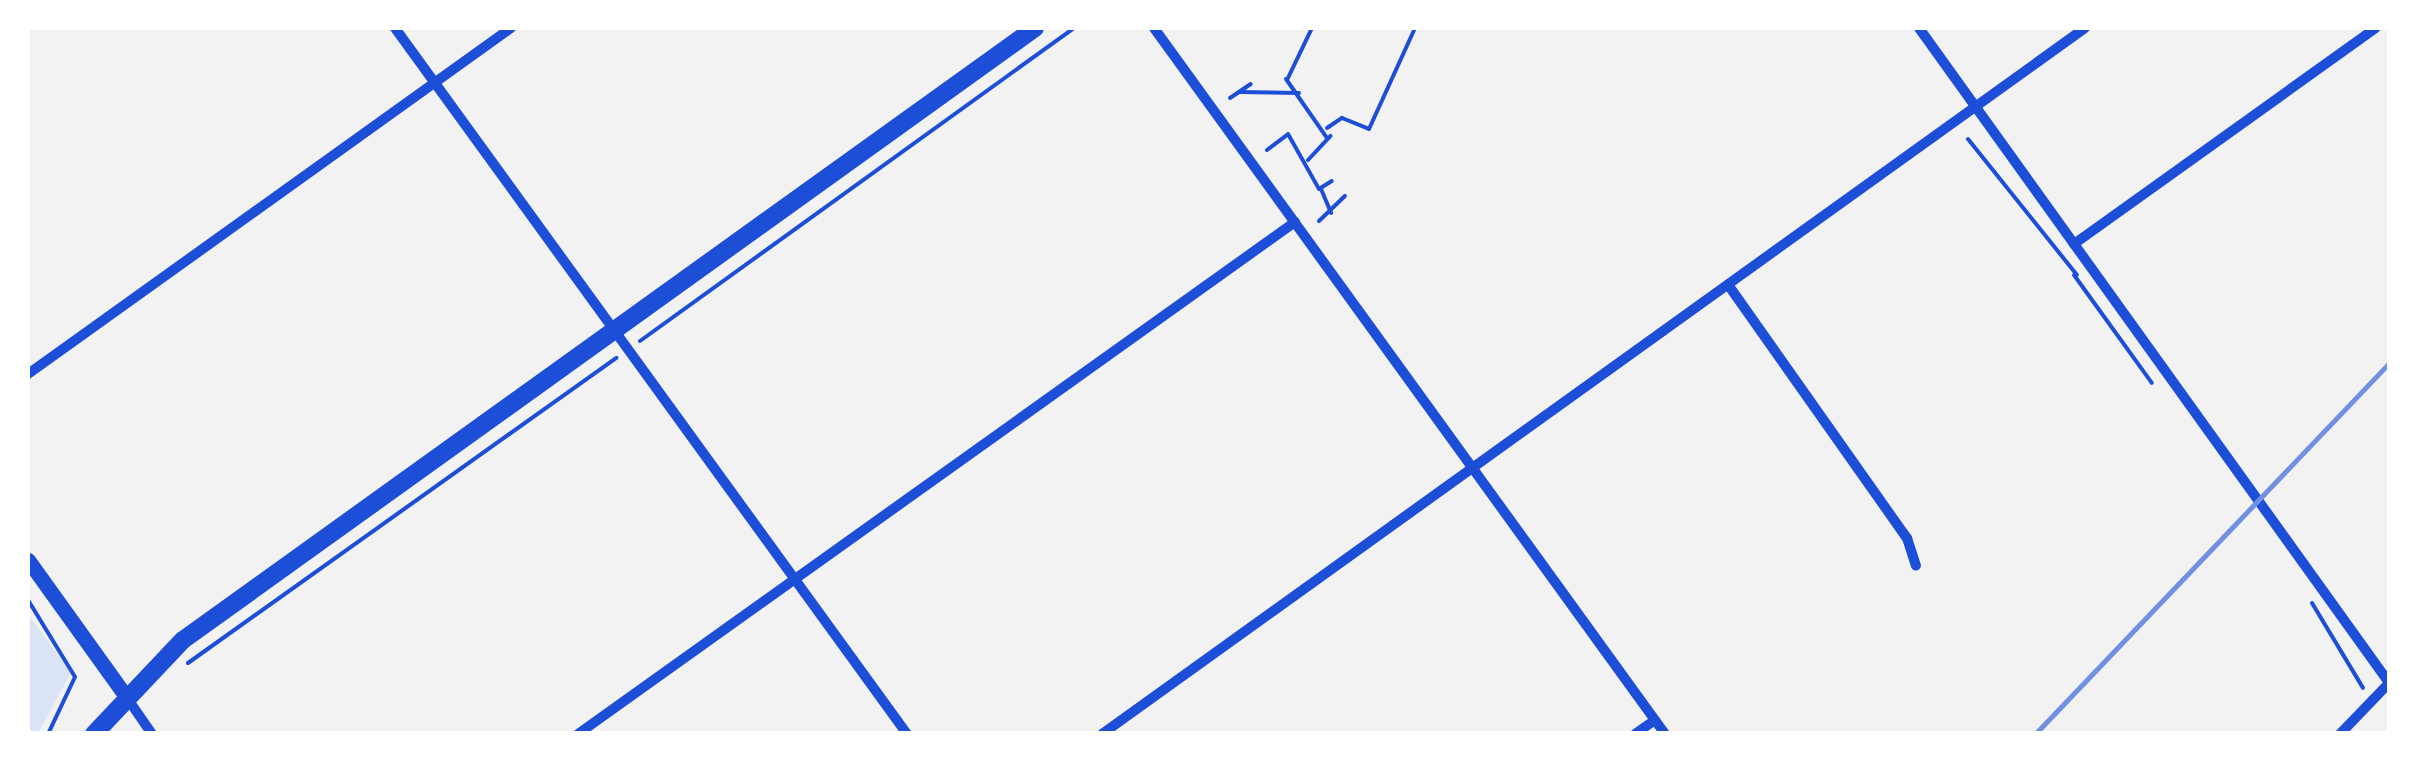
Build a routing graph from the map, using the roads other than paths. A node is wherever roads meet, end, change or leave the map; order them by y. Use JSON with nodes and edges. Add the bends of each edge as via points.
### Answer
{"nodes":[{"id":1,"x":396,"y":28,"type":"edge"},
{"id":2,"x":511,"y":28,"type":"edge"},
{"id":3,"x":1035,"y":28,"type":"edge"},
{"id":4,"x":1154,"y":28,"type":"edge"},
{"id":5,"x":1918,"y":28,"type":"edge"},
{"id":6,"x":2085,"y":28,"type":"edge"},
{"id":7,"x":2376,"y":28,"type":"edge"},
{"id":8,"x":434,"y":82,"type":"junction"},
{"id":9,"x":1976,"y":108,"type":"junction"},
{"id":10,"x":1295,"y":222,"type":"junction"},
{"id":11,"x":2074,"y":244,"type":"junction"},
{"id":12,"x":1729,"y":286,"type":"junction"},
{"id":13,"x":615,"y":329,"type":"junction"},
{"id":14,"x":28,"y":374,"type":"edge"},
{"id":15,"x":1473,"y":469,"type":"junction"},
{"id":16,"x":28,"y":560,"type":"edge"},
{"id":17,"x":1916,"y":566,"type":"dead end"},
{"id":18,"x":796,"y":578,"type":"junction"},
{"id":19,"x":2389,"y":683,"type":"edge"},
{"id":20,"x":125,"y":694,"type":"junction"},
{"id":21,"x":1654,"y":720,"type":"junction"},
{"id":22,"x":94,"y":734,"type":"edge"},
{"id":23,"x":152,"y":734,"type":"edge"},
{"id":24,"x":578,"y":734,"type":"edge"},
{"id":25,"x":907,"y":734,"type":"edge"},
{"id":26,"x":1102,"y":734,"type":"edge"},
{"id":27,"x":1635,"y":734,"type":"edge"},
{"id":28,"x":1665,"y":734,"type":"edge"},
{"id":29,"x":2340,"y":734,"type":"edge"}],
"edges":[{"from":1,"to":8,"type":"street"},
{"from":2,"to":8,"type":"street"},
{"from":3,"to":13,"type":"main road"},
{"from":4,"to":10,"type":"street"},
{"from":5,"to":9,"type":"street"},
{"from":6,"to":9,"type":"street"},
{"from":7,"to":11,"type":"street"},
{"from":8,"to":13,"type":"street"},
{"from":8,"to":14,"type":"street"},
{"from":9,"to":11,"type":"street"},
{"from":9,"to":12,"type":"street"},
{"from":10,"to":15,"type":"street"},
{"from":10,"to":18,"type":"street"},
{"from":11,"to":19,"type":"street"},
{"from":12,"to":15,"type":"street"},
{"from":12,"to":17,"type":"street","via":[[1907,538]]},
{"from":13,"to":18,"type":"street"},
{"from":13,"to":20,"type":"main road","via":[[183,640]]},
{"from":15,"to":21,"type":"street"},
{"from":15,"to":26,"type":"street"},
{"from":16,"to":20,"type":"street"},
{"from":18,"to":24,"type":"street"},
{"from":18,"to":25,"type":"street"},
{"from":19,"to":29,"type":"street"},
{"from":20,"to":22,"type":"main road"},
{"from":20,"to":23,"type":"street"},
{"from":21,"to":27,"type":"street"},
{"from":21,"to":28,"type":"street"}]}
